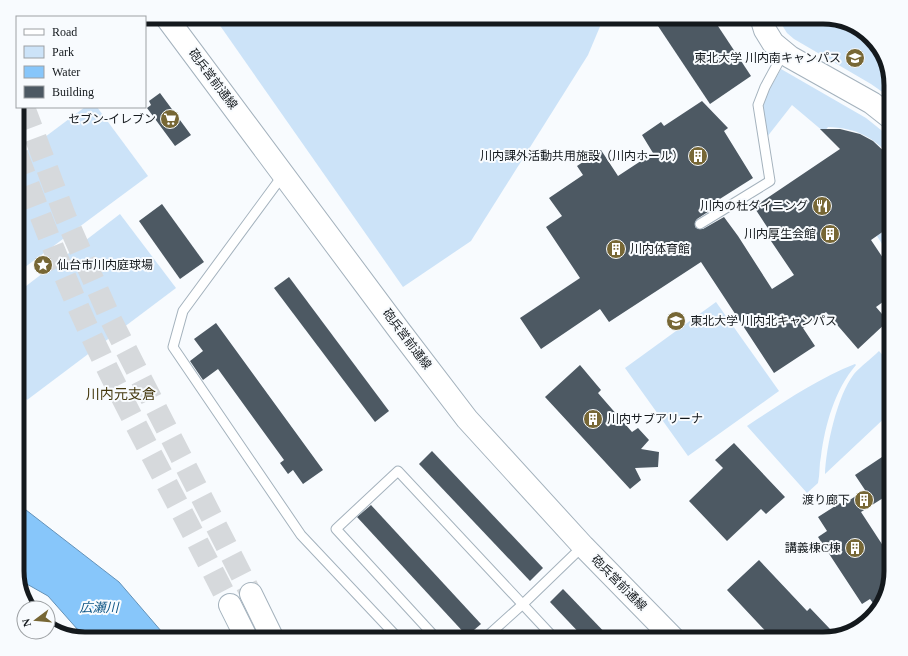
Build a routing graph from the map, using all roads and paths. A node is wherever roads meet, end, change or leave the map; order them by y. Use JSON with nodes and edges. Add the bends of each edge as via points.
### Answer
{"nodes":[{"id":1,"x":171,"y":24,"type":"edge"},
{"id":2,"x":763,"y":24,"type":"edge"},
{"id":3,"x":780,"y":49,"type":"junction"},
{"id":4,"x":884,"y":112,"type":"edge"},
{"id":5,"x":284,"y":174,"type":"junction"},
{"id":6,"x":700,"y":224,"type":"dead end"},
{"id":7,"x":583,"y":546,"type":"junction"},
{"id":8,"x":251,"y":594,"type":"tunnel mouth"},
{"id":9,"x":523,"y":604,"type":"junction"},
{"id":10,"x":230,"y":605,"type":"tunnel mouth"},
{"id":11,"x":244,"y":632,"type":"edge"},
{"id":12,"x":270,"y":632,"type":"edge"},
{"id":13,"x":392,"y":632,"type":"edge"},
{"id":14,"x":431,"y":632,"type":"edge"},
{"id":15,"x":492,"y":632,"type":"edge"},
{"id":16,"x":549,"y":632,"type":"edge"},
{"id":17,"x":667,"y":632,"type":"edge"}],
"edges":[{"from":1,"to":5,"type":"main road","name":"砲兵営前通線"},
{"from":2,"to":3,"type":"main road"},
{"from":3,"to":4,"type":"main road"},
{"from":3,"to":6,"type":"lane","via":[[778,63],[758,105],[770,181]]},
{"from":5,"to":7,"type":"main road","name":"砲兵営前通線","via":[[467,419]]},
{"from":5,"to":13,"type":"lane","via":[[183,311],[173,347],[301,535]]},
{"from":7,"to":9,"type":"lane"},
{"from":7,"to":17,"type":"main road","name":"砲兵営前通線"},
{"from":8,"to":12,"type":"main road"},
{"from":9,"to":14,"type":"lane","via":[[398,471],[336,529]]},
{"from":9,"to":15,"type":"lane"},
{"from":9,"to":16,"type":"lane"},
{"from":10,"to":11,"type":"main road"}]}
